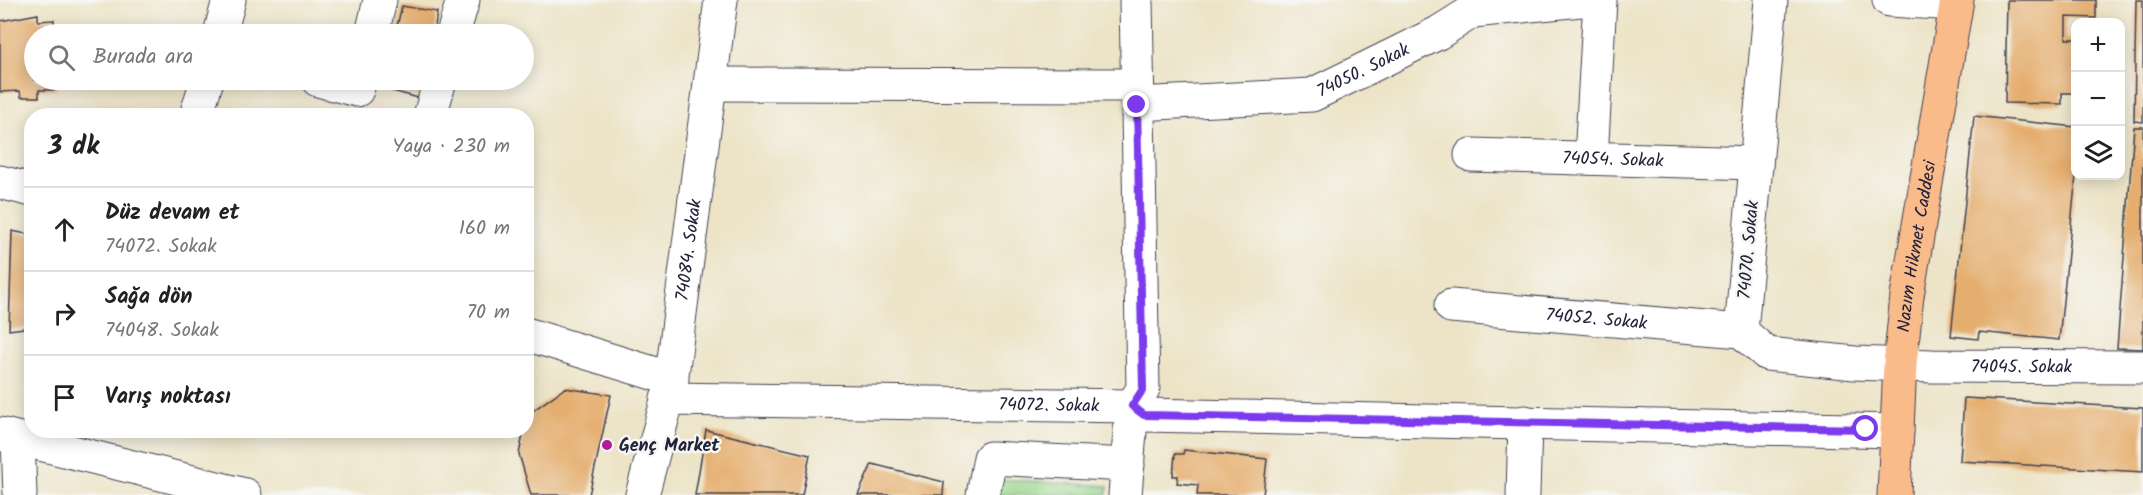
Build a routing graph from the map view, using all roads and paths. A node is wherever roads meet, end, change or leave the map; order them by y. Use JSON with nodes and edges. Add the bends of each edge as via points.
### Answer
{"nodes":[{"id":1,"x":229,"y":0,"type":"edge"},
{"id":2,"x":381,"y":0,"type":"edge"},
{"id":3,"x":463,"y":0,"type":"edge"},
{"id":4,"x":721,"y":0,"type":"edge"},
{"id":5,"x":1136,"y":0,"type":"edge"},
{"id":6,"x":1581,"y":0,"type":"edge"},
{"id":7,"x":1600,"y":0,"type":"edge"},
{"id":8,"x":1771,"y":0,"type":"edge"},
{"id":9,"x":1889,"y":0,"type":"edge"},
{"id":10,"x":1957,"y":2,"type":"edge"},
{"id":11,"x":1473,"y":5,"type":"edge"},
{"id":12,"x":223,"y":24,"type":"edge"},
{"id":13,"x":375,"y":24,"type":"edge"},
{"id":14,"x":456,"y":24,"type":"edge"},
{"id":15,"x":710,"y":84,"type":"junction"},
{"id":16,"x":204,"y":90,"type":"edge"},
{"id":17,"x":437,"y":90,"type":"edge"},
{"id":18,"x":1137,"y":95,"type":"junction"},
{"id":19,"x":198,"y":108,"type":"edge"},
{"id":20,"x":432,"y":108,"type":"edge"},
{"id":21,"x":1471,"y":155,"type":"dead end"},
{"id":22,"x":1591,"y":158,"type":"junction"},
{"id":23,"x":1756,"y":163,"type":"junction"},
{"id":24,"x":0,"y":182,"type":"edge"},
{"id":25,"x":24,"y":188,"type":"edge"},
{"id":26,"x":1450,"y":306,"type":"dead end"},
{"id":27,"x":1741,"y":331,"type":"junction"},
{"id":28,"x":534,"y":337,"type":"edge"},
{"id":29,"x":1900,"y":364,"type":"junction"},
{"id":30,"x":2143,"y":367,"type":"edge"},
{"id":31,"x":670,"y":389,"type":"junction"},
{"id":32,"x":1132,"y":406,"type":"junction"},
{"id":33,"x":1525,"y":422,"type":"junction"},
{"id":34,"x":1897,"y":431,"type":"junction"},
{"id":35,"x":9,"y":437,"type":"edge"},
{"id":36,"x":1126,"y":480,"type":"edge"},
{"id":37,"x":20,"y":495,"type":"edge"},
{"id":38,"x":245,"y":495,"type":"edge"},
{"id":39,"x":642,"y":495,"type":"edge"},
{"id":40,"x":983,"y":495,"type":"edge"},
{"id":41,"x":1523,"y":495,"type":"edge"},
{"id":42,"x":1894,"y":495,"type":"edge"}],
"edges":[{"from":1,"to":12,"type":"street"},
{"from":2,"to":13,"type":"street"},
{"from":3,"to":14,"type":"street"},
{"from":4,"to":15,"type":"street","name":"74084. Sokak"},
{"from":5,"to":18,"type":"street"},
{"from":6,"to":11,"type":"street","name":"74050. Sokak"},
{"from":7,"to":22,"type":"street"},
{"from":8,"to":23,"type":"street","name":"74070. Sokak"},
{"from":9,"to":10,"type":"street"},
{"from":10,"to":29,"type":"main road","name":"Nazım Hikmet Caddesi","via":[[1907,296]]},
{"from":11,"to":18,"type":"street","name":"74050. Sokak","via":[[1438,33],[1312,95]]},
{"from":15,"to":18,"type":"street","name":"74050. Sokak"},
{"from":15,"to":31,"type":"street","name":"74084. Sokak"},
{"from":16,"to":19,"type":"street"},
{"from":17,"to":20,"type":"street"},
{"from":18,"to":32,"type":"street","via":[[1143,389]]},
{"from":21,"to":22,"type":"street","name":"74054. Sokak"},
{"from":22,"to":23,"type":"street","name":"74054. Sokak"},
{"from":23,"to":27,"type":"street","name":"74070. Sokak"},
{"from":24,"to":25,"type":"street"},
{"from":26,"to":27,"type":"street","name":"74052. Sokak"},
{"from":27,"to":29,"type":"street","via":[[1767,354]]},
{"from":28,"to":31,"type":"street","name":"74072. Sokak"},
{"from":29,"to":30,"type":"street","name":"74045. Sokak"},
{"from":29,"to":34,"type":"main road","name":"Nazım Hikmet Caddesi"},
{"from":31,"to":32,"type":"street","name":"74072. Sokak"},
{"from":31,"to":39,"type":"street","name":"74084. Sokak"},
{"from":32,"to":33,"type":"street","name":"74072. Sokak","via":[[1144,415]]},
{"from":32,"to":36,"type":"street"},
{"from":33,"to":34,"type":"street","name":"74072. Sokak"},
{"from":33,"to":41,"type":"street"},
{"from":34,"to":42,"type":"main road","name":"Nazım Hikmet Caddesi"},
{"from":35,"to":37,"type":"street"},
{"from":35,"to":38,"type":"street"},
{"from":36,"to":40,"type":"street","via":[[990,458]]}]}
